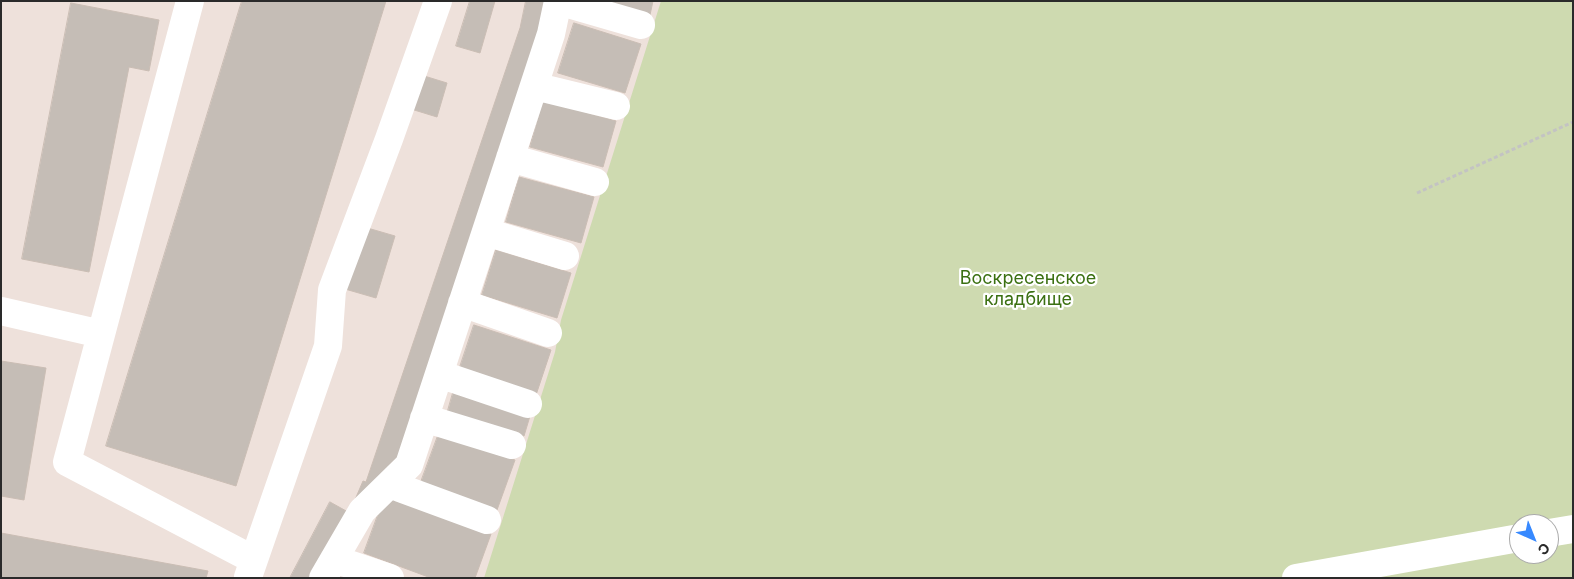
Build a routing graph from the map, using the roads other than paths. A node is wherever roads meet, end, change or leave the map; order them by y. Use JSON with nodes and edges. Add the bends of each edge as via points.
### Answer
{"nodes":[{"id":1,"x":190,"y":1,"type":"edge"},
{"id":2,"x":438,"y":1,"type":"edge"},
{"id":3,"x":558,"y":1,"type":"edge"},
{"id":4,"x":640,"y":25,"type":"dead end"},
{"id":5,"x":534,"y":86,"type":"junction"},
{"id":6,"x":616,"y":106,"type":"dead end"},
{"id":7,"x":510,"y":158,"type":"junction"},
{"id":8,"x":594,"y":182,"type":"dead end"},
{"id":9,"x":486,"y":232,"type":"junction"},
{"id":10,"x":565,"y":256,"type":"dead end"},
{"id":11,"x":462,"y":304,"type":"junction"},
{"id":12,"x":1,"y":311,"type":"edge"},
{"id":13,"x":101,"y":334,"type":"junction"},
{"id":14,"x":548,"y":334,"type":"dead end"},
{"id":15,"x":439,"y":374,"type":"junction"},
{"id":16,"x":528,"y":404,"type":"dead end"},
{"id":17,"x":424,"y":418,"type":"junction"},
{"id":18,"x":512,"y":445,"type":"dead end"},
{"id":19,"x":392,"y":481,"type":"junction"},
{"id":20,"x":487,"y":520,"type":"dead end"},
{"id":21,"x":1573,"y":528,"type":"edge"},
{"id":22,"x":1559,"y":531,"type":"edge"},
{"id":23,"x":1509,"y":540,"type":"edge"},
{"id":24,"x":329,"y":568,"type":"edge"},
{"id":25,"x":251,"y":569,"type":"edge"},
{"id":26,"x":390,"y":578,"type":"edge"},
{"id":27,"x":1296,"y":578,"type":"edge"}],
"edges":[{"from":1,"to":13,"type":"lane"},
{"from":2,"to":25,"type":"lane","via":[[332,290],[328,346]]},
{"from":3,"to":4,"type":"lane"},
{"from":3,"to":5,"type":"lane"},
{"from":5,"to":6,"type":"lane"},
{"from":5,"to":7,"type":"lane"},
{"from":7,"to":8,"type":"lane"},
{"from":7,"to":9,"type":"lane"},
{"from":9,"to":10,"type":"lane"},
{"from":9,"to":11,"type":"lane"},
{"from":11,"to":14,"type":"lane"},
{"from":11,"to":15,"type":"lane"},
{"from":12,"to":13,"type":"lane"},
{"from":13,"to":25,"type":"lane","via":[[67,462]]},
{"from":15,"to":16,"type":"lane"},
{"from":15,"to":17,"type":"lane"},
{"from":17,"to":18,"type":"lane"},
{"from":17,"to":19,"type":"lane","via":[[409,465]]},
{"from":19,"to":20,"type":"lane","via":[[400,488]]},
{"from":19,"to":24,"type":"lane","via":[[362,512]]},
{"from":21,"to":22,"type":"lane"},
{"from":23,"to":27,"type":"lane"},
{"from":24,"to":26,"type":"lane"}]}
